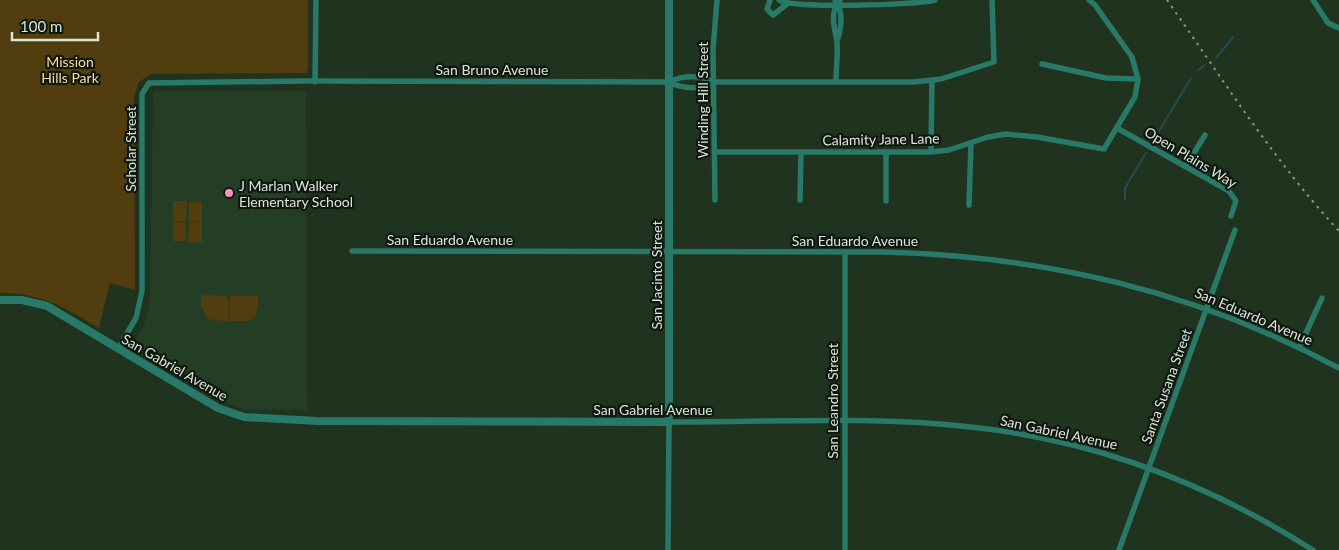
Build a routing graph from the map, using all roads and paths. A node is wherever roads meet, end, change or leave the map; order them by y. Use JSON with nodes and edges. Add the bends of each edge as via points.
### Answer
{"nodes":[{"id":1,"x":316,"y":0,"type":"edge"},
{"id":2,"x":669,"y":0,"type":"edge"},
{"id":3,"x":717,"y":0,"type":"edge"},
{"id":4,"x":770,"y":0,"type":"edge"},
{"id":5,"x":779,"y":0,"type":"edge"},
{"id":6,"x":935,"y":0,"type":"edge"},
{"id":7,"x":992,"y":0,"type":"edge"},
{"id":8,"x":1089,"y":0,"type":"edge"},
{"id":9,"x":1313,"y":0,"type":"edge"},
{"id":10,"x":837,"y":1,"type":"edge"},
{"id":11,"x":787,"y":4,"type":"junction"},
{"id":12,"x":1339,"y":28,"type":"edge"},
{"id":13,"x":1042,"y":64,"type":"dead end"},
{"id":14,"x":1138,"y":79,"type":"junction"},
{"id":15,"x":932,"y":80,"type":"junction"},
{"id":16,"x":316,"y":82,"type":"junction"},
{"id":17,"x":669,"y":82,"type":"junction"},
{"id":18,"x":715,"y":82,"type":"junction"},
{"id":19,"x":836,"y":82,"type":"junction"},
{"id":20,"x":1117,"y":128,"type":"junction"},
{"id":21,"x":1205,"y":135,"type":"dead end"},
{"id":22,"x":971,"y":143,"type":"junction"},
{"id":23,"x":715,"y":152,"type":"junction"},
{"id":24,"x":801,"y":152,"type":"junction"},
{"id":25,"x":886,"y":152,"type":"junction"},
{"id":26,"x":931,"y":152,"type":"junction"},
{"id":27,"x":1186,"y":166,"type":"junction"},
{"id":28,"x":715,"y":200,"type":"dead end"},
{"id":29,"x":800,"y":200,"type":"dead end"},
{"id":30,"x":886,"y":201,"type":"dead end"},
{"id":31,"x":969,"y":205,"type":"dead end"},
{"id":32,"x":1231,"y":216,"type":"dead end"},
{"id":33,"x":1235,"y":230,"type":"dead end"},
{"id":34,"x":352,"y":251,"type":"dead end"},
{"id":35,"x":669,"y":252,"type":"junction"},
{"id":36,"x":846,"y":252,"type":"junction"},
{"id":37,"x":1322,"y":298,"type":"dead end"},
{"id":38,"x":0,"y":300,"type":"edge"},
{"id":39,"x":1206,"y":309,"type":"junction"},
{"id":40,"x":1299,"y":348,"type":"junction"},
{"id":41,"x":118,"y":349,"type":"junction"},
{"id":42,"x":1339,"y":368,"type":"edge"},
{"id":43,"x":669,"y":422,"type":"junction"},
{"id":44,"x":845,"y":422,"type":"junction"},
{"id":45,"x":1149,"y":468,"type":"junction"},
{"id":46,"x":668,"y":550,"type":"edge"},
{"id":47,"x":845,"y":550,"type":"edge"},
{"id":48,"x":1119,"y":550,"type":"edge"},
{"id":49,"x":1313,"y":550,"type":"edge"}],
"edges":[{"from":1,"to":16,"type":"street"},
{"from":2,"to":17,"type":"street","name":"San Jacinto Street"},
{"from":3,"to":18,"type":"street","name":"Winding Hill Street","via":[[713,50]]},
{"from":4,"to":11,"type":"street","via":[[767,9],[773,15]]},
{"from":5,"to":11,"type":"street"},
{"from":6,"to":10,"type":"street","via":[[910,4]]},
{"from":7,"to":15,"type":"street","name":"San Bruno Avenue","via":[[994,62]]},
{"from":8,"to":14,"type":"street","via":[[1132,57]]},
{"from":9,"to":12,"type":"street","via":[[1328,24]]},
{"from":10,"to":11,"type":"street"},
{"from":10,"to":19,"type":"street","via":[[833,12],[837,41]]},
{"from":13,"to":14,"type":"street","via":[[1106,78]]},
{"from":14,"to":20,"type":"street","via":[[1135,97]]},
{"from":15,"to":19,"type":"street","name":"San Bruno Avenue"},
{"from":15,"to":26,"type":"street"},
{"from":16,"to":17,"type":"street","name":"San Bruno Avenue"},
{"from":16,"to":41,"type":"street","name":"Scholar Street","via":[[157,82],[146,85],[142,94],[142,291],[136,318]]},
{"from":17,"to":18,"type":"street","name":"San Bruno Avenue","via":[[677,87],[707,87]]},
{"from":17,"to":35,"type":"street","name":"San Jacinto Street"},
{"from":18,"to":19,"type":"street","name":"San Bruno Avenue"},
{"from":18,"to":23,"type":"street","name":"Winding Hill Street"},
{"from":20,"to":22,"type":"street","name":"Calamity Jane Lane","via":[[1104,149],[1014,134],[997,135]]},
{"from":20,"to":27,"type":"street","name":"Open Plains Way"},
{"from":21,"to":27,"type":"street"},
{"from":22,"to":26,"type":"street","name":"Calamity Jane Lane"},
{"from":22,"to":31,"type":"street"},
{"from":23,"to":24,"type":"street","name":"Calamity Jane Lane"},
{"from":23,"to":28,"type":"street","name":"Winding Hill Street"},
{"from":24,"to":25,"type":"street","name":"Calamity Jane Lane"},
{"from":24,"to":29,"type":"street"},
{"from":25,"to":26,"type":"street","name":"Calamity Jane Lane"},
{"from":25,"to":30,"type":"street"},
{"from":27,"to":32,"type":"street","name":"Open Plains Way","via":[[1233,194],[1236,205]]},
{"from":33,"to":39,"type":"street","name":"Santa Susana Street"},
{"from":34,"to":35,"type":"street","name":"San Eduardo Avenue"},
{"from":35,"to":36,"type":"street","name":"San Eduardo Avenue"},
{"from":35,"to":43,"type":"street","name":"San Jacinto Street"},
{"from":36,"to":39,"type":"street","name":"San Eduardo Avenue","via":[[949,255],[1028,263],[1124,283]]},
{"from":36,"to":44,"type":"street","name":"San Leandro Street"},
{"from":37,"to":40,"type":"street"},
{"from":38,"to":41,"type":"street","name":"San Gabriel Avenue","via":[[22,300],[47,306]]},
{"from":39,"to":40,"type":"street","name":"San Eduardo Avenue"},
{"from":39,"to":45,"type":"street","name":"Santa Susana Street"},
{"from":40,"to":42,"type":"street","name":"San Eduardo Avenue"},
{"from":41,"to":43,"type":"street","name":"San Gabriel Avenue","via":[[218,408],[244,417],[318,421]]},
{"from":43,"to":44,"type":"street","name":"San Gabriel Avenue"},
{"from":43,"to":46,"type":"street","name":"San Jacinto Street"},
{"from":44,"to":45,"type":"street","name":"San Gabriel Avenue","via":[[928,424],[1013,433],[1074,446]]},
{"from":44,"to":47,"type":"street","name":"San Leandro Street"},
{"from":45,"to":48,"type":"street","name":"Santa Susana Street"},
{"from":45,"to":49,"type":"street","name":"San Gabriel Avenue","via":[[1243,510]]}]}
